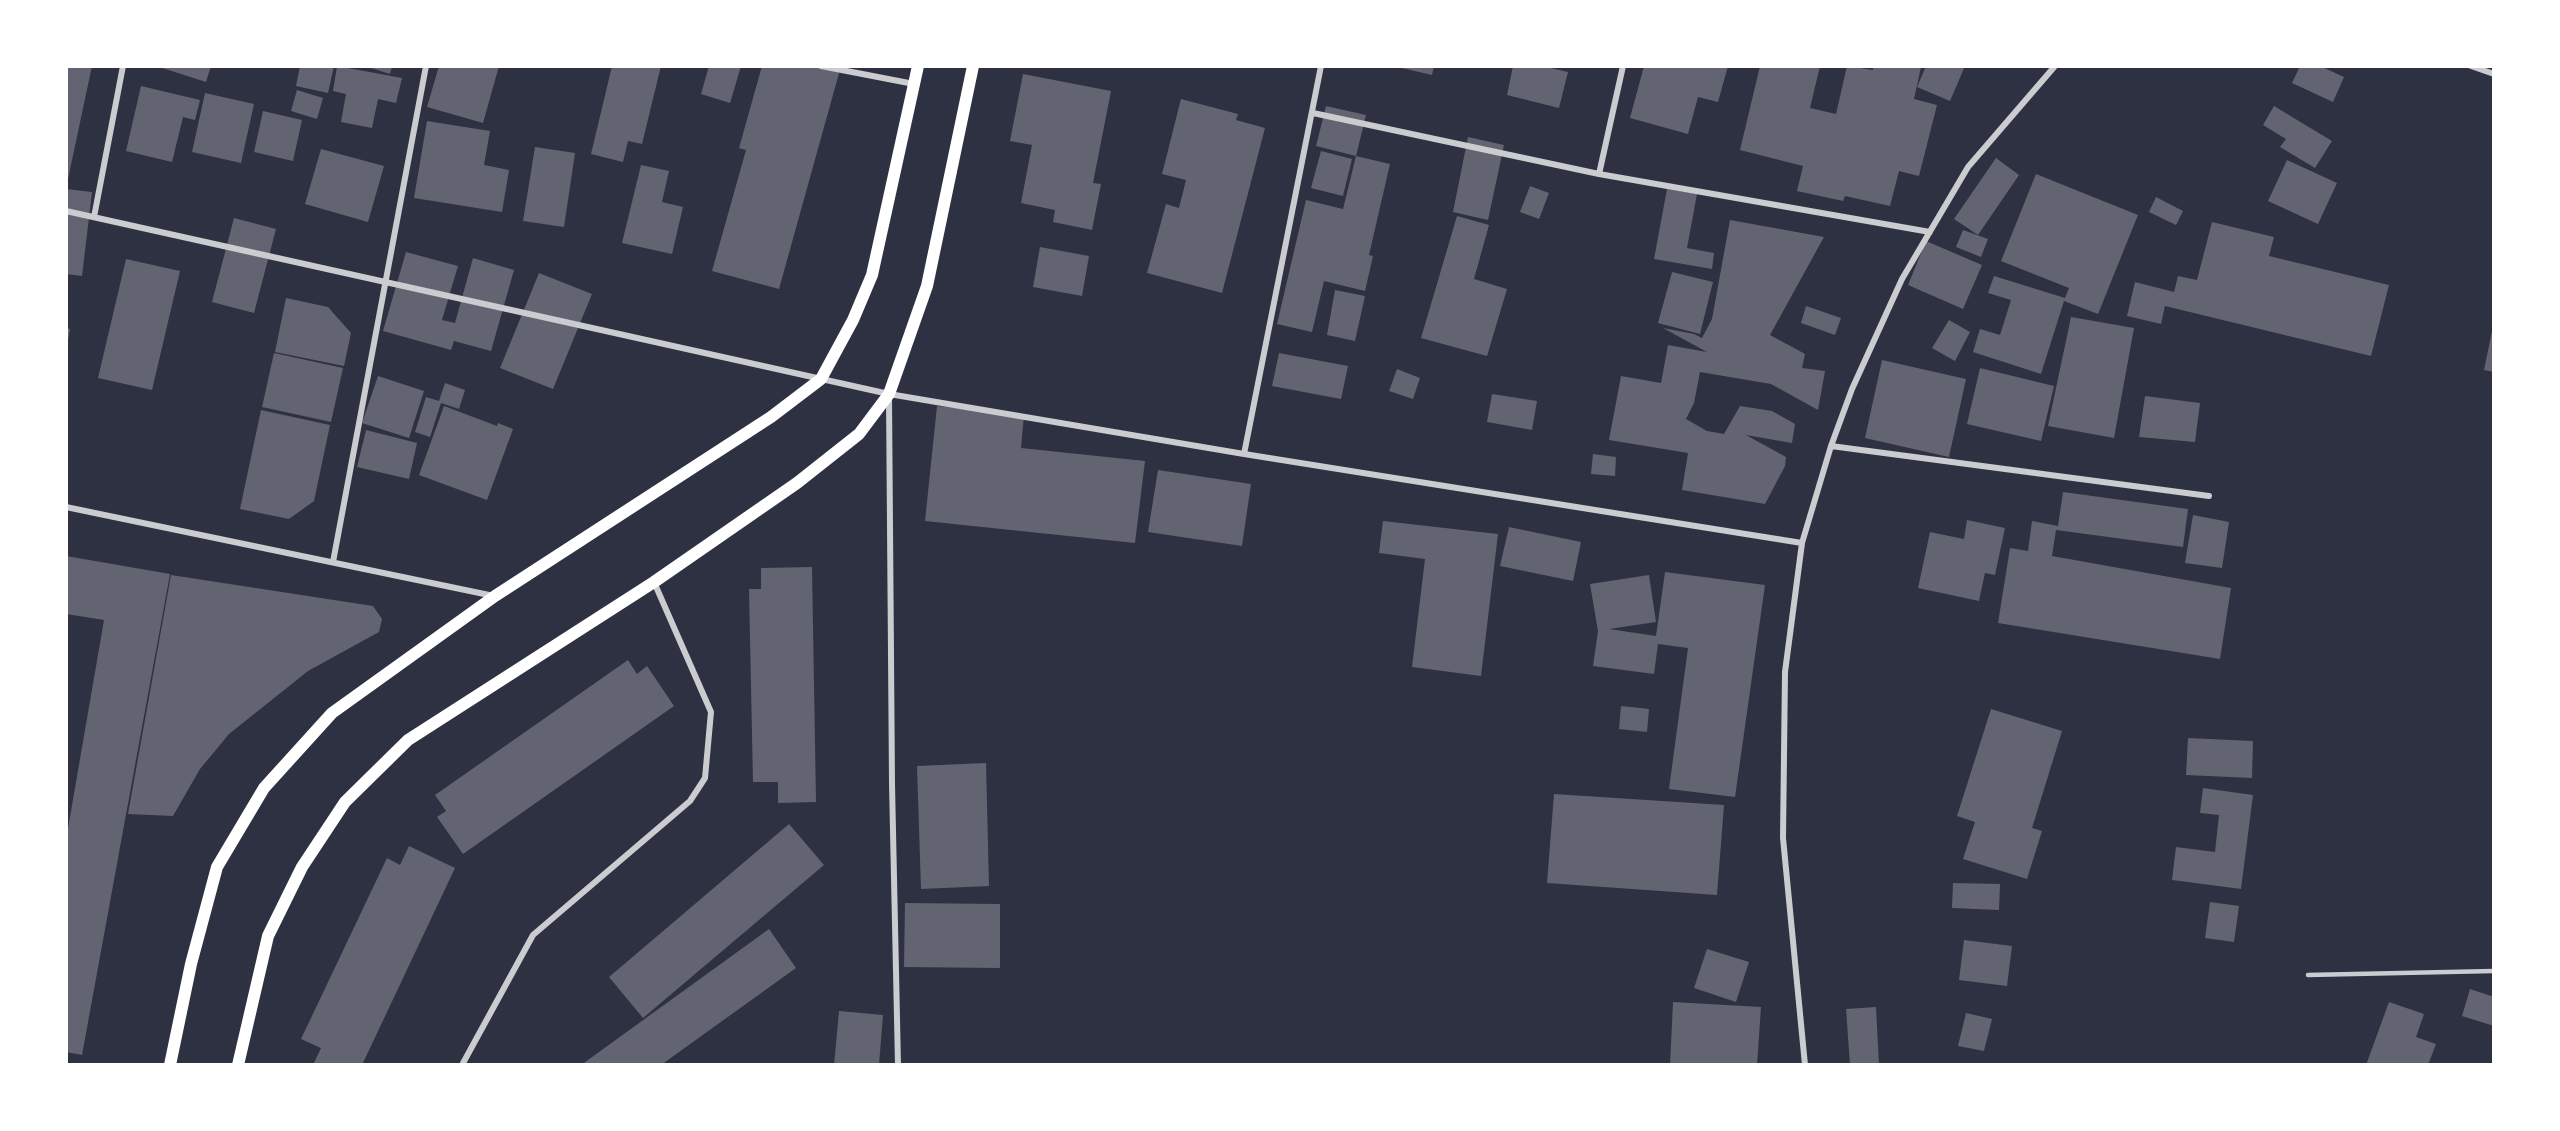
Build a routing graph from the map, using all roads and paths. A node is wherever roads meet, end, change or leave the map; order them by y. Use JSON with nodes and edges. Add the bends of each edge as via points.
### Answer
{"nodes":[{"id":1,"x":123,"y":66,"type":"edge"},
{"id":2,"x":426,"y":66,"type":"edge"},
{"id":3,"x":821,"y":66,"type":"edge"},
{"id":4,"x":918,"y":66,"type":"edge"},
{"id":5,"x":973,"y":66,"type":"edge"},
{"id":6,"x":1322,"y":66,"type":"edge"},
{"id":7,"x":1623,"y":66,"type":"edge"},
{"id":8,"x":2055,"y":66,"type":"edge"},
{"id":9,"x":2471,"y":66,"type":"edge"},
{"id":10,"x":2494,"y":74,"type":"edge"},
{"id":11,"x":914,"y":84,"type":"junction"},
{"id":12,"x":1313,"y":113,"type":"junction"},
{"id":13,"x":1599,"y":174,"type":"junction"},
{"id":14,"x":66,"y":211,"type":"edge"},
{"id":15,"x":94,"y":217,"type":"junction"},
{"id":16,"x":1930,"y":232,"type":"junction"},
{"id":17,"x":385,"y":282,"type":"junction"},
{"id":18,"x":821,"y":379,"type":"junction"},
{"id":19,"x":889,"y":394,"type":"junction"},
{"id":20,"x":1831,"y":446,"type":"junction"},
{"id":21,"x":1244,"y":454,"type":"junction"},
{"id":22,"x":2209,"y":496,"type":"dead end"},
{"id":23,"x":66,"y":507,"type":"edge"},
{"id":24,"x":1802,"y":543,"type":"junction"},
{"id":25,"x":333,"y":562,"type":"junction"},
{"id":26,"x":654,"y":582,"type":"junction"},
{"id":27,"x":495,"y":596,"type":"junction"},
{"id":28,"x":2494,"y":971,"type":"edge"},
{"id":29,"x":2308,"y":975,"type":"dead end"},
{"id":30,"x":170,"y":1065,"type":"edge"},
{"id":31,"x":238,"y":1065,"type":"edge"},
{"id":32,"x":462,"y":1065,"type":"edge"},
{"id":33,"x":898,"y":1065,"type":"edge"},
{"id":34,"x":1805,"y":1065,"type":"edge"}],
"edges":[{"from":1,"to":15,"type":"street"},
{"from":2,"to":17,"type":"street"},
{"from":3,"to":11,"type":"street"},
{"from":4,"to":11,"type":"main road"},
{"from":5,"to":19,"type":"main road","via":[[927,286]]},
{"from":6,"to":12,"type":"street"},
{"from":7,"to":13,"type":"street"},
{"from":8,"to":16,"type":"street","via":[[1968,167]]},
{"from":9,"to":10,"type":"street"},
{"from":11,"to":18,"type":"main road","via":[[872,275]]},
{"from":12,"to":13,"type":"street"},
{"from":12,"to":21,"type":"street"},
{"from":13,"to":16,"type":"street"},
{"from":14,"to":15,"type":"street"},
{"from":15,"to":17,"type":"street"},
{"from":16,"to":20,"type":"street","via":[[1902,279]]},
{"from":17,"to":18,"type":"street"},
{"from":17,"to":25,"type":"street"},
{"from":18,"to":19,"type":"street"},
{"from":18,"to":27,"type":"main road","via":[[771,417]]},
{"from":19,"to":21,"type":"street"},
{"from":19,"to":26,"type":"main road","via":[[859,434],[797,483]]},
{"from":19,"to":33,"type":"street"},
{"from":20,"to":22,"type":"street"},
{"from":20,"to":24,"type":"street"},
{"from":21,"to":24,"type":"street"},
{"from":23,"to":25,"type":"street"},
{"from":24,"to":34,"type":"street","via":[[1785,672],[1783,838]]},
{"from":25,"to":27,"type":"street"},
{"from":26,"to":31,"type":"main road","via":[[408,740],[345,802],[302,867],[268,936]]},
{"from":26,"to":32,"type":"street","via":[[711,712],[705,778],[690,801],[532,934]]},
{"from":27,"to":30,"type":"main road","via":[[332,713],[264,788],[217,867]]},
{"from":28,"to":29,"type":"lane"}]}
